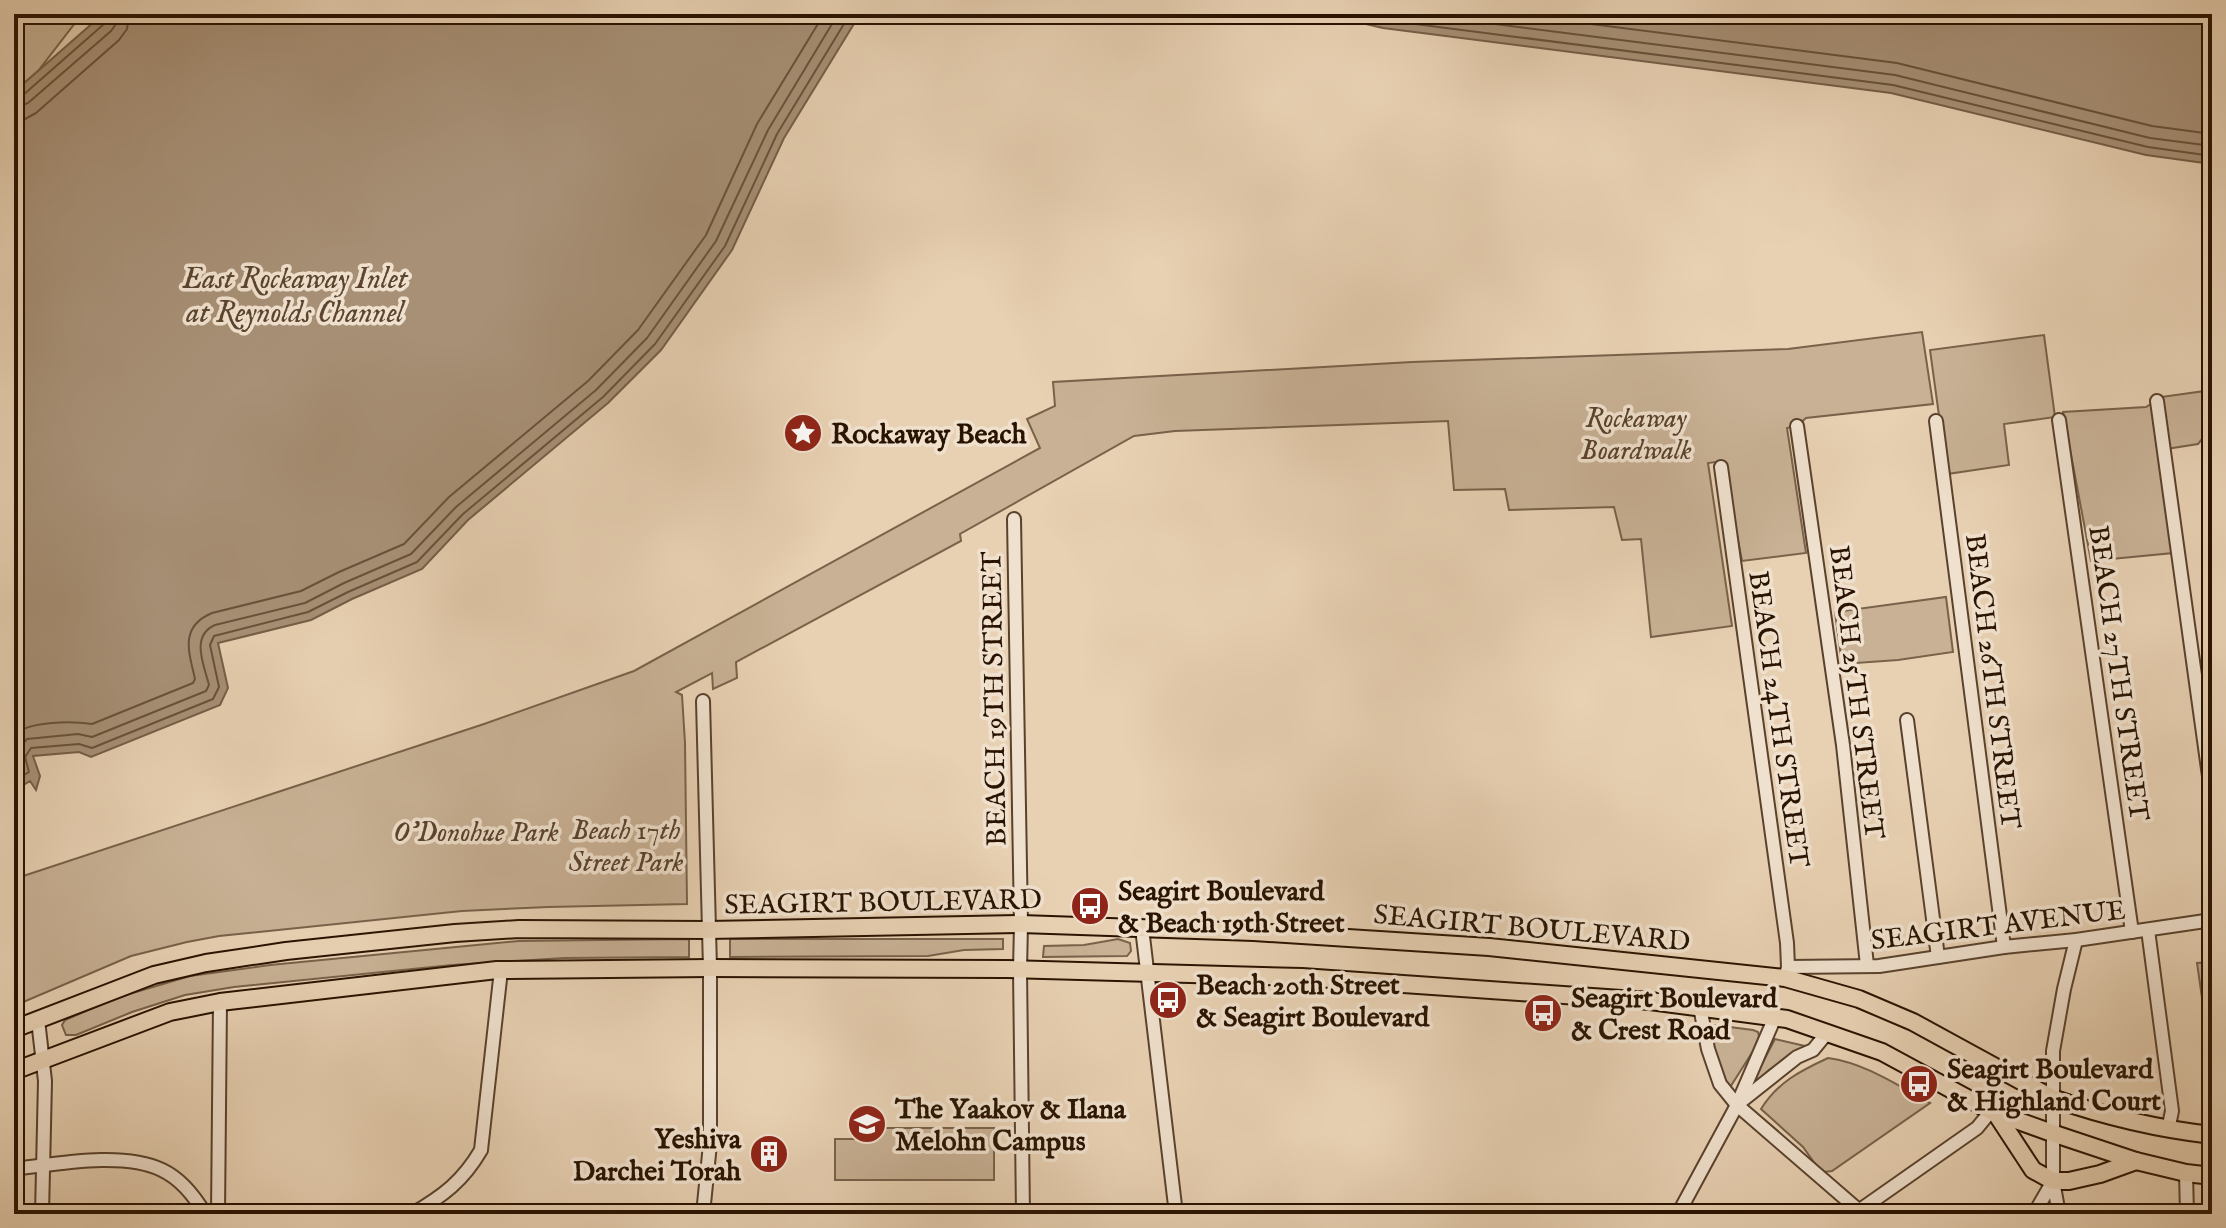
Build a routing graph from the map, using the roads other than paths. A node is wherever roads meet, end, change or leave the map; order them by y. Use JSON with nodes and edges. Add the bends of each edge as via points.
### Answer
{"nodes":[{"id":1,"x":2157,"y":401,"type":"dead end"},
{"id":2,"x":2059,"y":420,"type":"dead end"},
{"id":3,"x":1936,"y":421,"type":"dead end"},
{"id":4,"x":1797,"y":426,"type":"dead end"},
{"id":5,"x":1721,"y":467,"type":"dead end"},
{"id":6,"x":1014,"y":519,"type":"dead end"},
{"id":7,"x":703,"y":701,"type":"dead end"},
{"id":8,"x":1907,"y":720,"type":"dead end"},
{"id":9,"x":2212,"y":798,"type":"edge"},
{"id":10,"x":2212,"y":920,"type":"edge"},
{"id":11,"x":1021,"y":924,"type":"junction"},
{"id":12,"x":1142,"y":928,"type":"junction"},
{"id":13,"x":708,"y":930,"type":"junction"},
{"id":14,"x":2148,"y":930,"type":"junction"},
{"id":15,"x":2132,"y":932,"type":"junction"},
{"id":16,"x":2076,"y":940,"type":"junction"},
{"id":17,"x":2004,"y":947,"type":"junction"},
{"id":18,"x":1938,"y":957,"type":"junction"},
{"id":19,"x":1867,"y":965,"type":"junction"},
{"id":20,"x":710,"y":968,"type":"junction"},
{"id":21,"x":501,"y":970,"type":"junction"},
{"id":22,"x":1020,"y":970,"type":"junction"},
{"id":23,"x":1149,"y":973,"type":"junction"},
{"id":24,"x":1787,"y":973,"type":"junction"},
{"id":25,"x":220,"y":1002,"type":"junction"},
{"id":26,"x":1700,"y":1007,"type":"junction"},
{"id":27,"x":1775,"y":1017,"type":"junction"},
{"id":28,"x":38,"y":1020,"type":"junction"},
{"id":29,"x":14,"y":1029,"type":"edge"},
{"id":30,"x":1827,"y":1033,"type":"junction"},
{"id":31,"x":43,"y":1059,"type":"junction"},
{"id":32,"x":14,"y":1071,"type":"edge"},
{"id":33,"x":2052,"y":1098,"type":"junction"},
{"id":34,"x":1737,"y":1105,"type":"junction"},
{"id":35,"x":1993,"y":1111,"type":"junction"},
{"id":36,"x":2168,"y":1130,"type":"junction"},
{"id":37,"x":2052,"y":1133,"type":"junction"},
{"id":38,"x":2212,"y":1135,"type":"edge"},
{"id":39,"x":2136,"y":1161,"type":"junction"},
{"id":40,"x":42,"y":1166,"type":"junction"},
{"id":41,"x":14,"y":1169,"type":"edge"},
{"id":42,"x":2186,"y":1173,"type":"junction"},
{"id":43,"x":2212,"y":1176,"type":"edge"},
{"id":44,"x":2053,"y":1181,"type":"junction"},
{"id":45,"x":1861,"y":1212,"type":"edge"},
{"id":46,"x":42,"y":1214,"type":"edge"},
{"id":47,"x":205,"y":1214,"type":"edge"},
{"id":48,"x":218,"y":1214,"type":"edge"},
{"id":49,"x":412,"y":1214,"type":"edge"},
{"id":50,"x":703,"y":1214,"type":"edge"},
{"id":51,"x":1023,"y":1214,"type":"edge"},
{"id":52,"x":1176,"y":1214,"type":"edge"},
{"id":53,"x":1678,"y":1214,"type":"edge"},
{"id":54,"x":2034,"y":1214,"type":"edge"},
{"id":55,"x":2059,"y":1214,"type":"edge"},
{"id":56,"x":2187,"y":1214,"type":"edge"}],
"edges":[{"from":1,"to":9,"type":"street"},
{"from":2,"to":15,"type":"street","name":"BEACH 27TH STREET"},
{"from":3,"to":17,"type":"street","name":"BEACH 26TH STREET"},
{"from":4,"to":19,"type":"street","name":"BEACH 25TH STREET","via":[[1843,745]]},
{"from":5,"to":24,"type":"street","name":"BEACH 24TH STREET"},
{"from":6,"to":11,"type":"street","name":"BEACH 19TH STREET"},
{"from":7,"to":13,"type":"street"},
{"from":8,"to":18,"type":"street"},
{"from":10,"to":14,"type":"street","name":"SEAGIRT AVENUE"},
{"from":11,"to":12,"type":"main road","name":"SEAGIRT BOULEVARD"},
{"from":11,"to":13,"type":"main road","name":"SEAGIRT BOULEVARD"},
{"from":11,"to":22,"type":"street","name":"BEACH 19TH STREET"},
{"from":12,"to":23,"type":"street"},
{"from":12,"to":24,"type":"main road","name":"SEAGIRT BOULEVARD","via":[[1489,947]]},
{"from":13,"to":20,"type":"street"},
{"from":13,"to":28,"type":"main road","name":"SEAGIRT BOULEVARD","via":[[519,929],[286,951],[154,975]]},
{"from":14,"to":15,"type":"street","name":"SEAGIRT AVENUE"},
{"from":14,"to":36,"type":"street","via":[[2171,1099]]},
{"from":15,"to":16,"type":"street","name":"SEAGIRT AVENUE"},
{"from":16,"to":17,"type":"street","name":"SEAGIRT AVENUE"},
{"from":16,"to":33,"type":"street","via":[[2053,1051]]},
{"from":17,"to":18,"type":"street","name":"SEAGIRT AVENUE"},
{"from":18,"to":19,"type":"street","name":"SEAGIRT AVENUE"},
{"from":19,"to":24,"type":"street","name":"SEAGIRT AVENUE"},
{"from":20,"to":21,"type":"main road"},
{"from":20,"to":22,"type":"main road"},
{"from":20,"to":50,"type":"street","via":[[710,1144]]},
{"from":21,"to":25,"type":"main road"},
{"from":21,"to":49,"type":"street","via":[[481,1150],[453,1187]]},
{"from":22,"to":23,"type":"main road"},
{"from":22,"to":51,"type":"street","name":"BEACH 19TH STREET"},
{"from":23,"to":26,"type":"main road","via":[[1317,978]]},
{"from":23,"to":52,"type":"street"},
{"from":24,"to":33,"type":"main road","name":"SEAGIRT BOULEVARD","via":[[1913,1022]]},
{"from":25,"to":31,"type":"main road","via":[[170,1012]]},
{"from":25,"to":48,"type":"street"},
{"from":26,"to":27,"type":"main road"},
{"from":26,"to":34,"type":"street","via":[[1720,1084]]},
{"from":27,"to":30,"type":"main road"},
{"from":27,"to":34,"type":"street"},
{"from":28,"to":29,"type":"main road","name":"SEAGIRT BOULEVARD"},
{"from":28,"to":31,"type":"street"},
{"from":30,"to":34,"type":"street","via":[[1813,1050]]},
{"from":30,"to":35,"type":"main road","via":[[1882,1052]]},
{"from":31,"to":32,"type":"main road"},
{"from":31,"to":40,"type":"street"},
{"from":33,"to":36,"type":"main road","name":"SEAGIRT BOULEVARD"},
{"from":33,"to":37,"type":"street"},
{"from":34,"to":45,"type":"street"},
{"from":34,"to":53,"type":"street"},
{"from":35,"to":37,"type":"main road"},
{"from":35,"to":44,"type":"main road","via":[[2033,1170]]},
{"from":35,"to":45,"type":"street"},
{"from":36,"to":38,"type":"main road","name":"SEAGIRT BOULEVARD"},
{"from":37,"to":39,"type":"main road"},
{"from":37,"to":44,"type":"street"},
{"from":39,"to":42,"type":"main road"},
{"from":39,"to":44,"type":"main road","via":[[2100,1174]]},
{"from":40,"to":41,"type":"street"},
{"from":40,"to":46,"type":"street"},
{"from":40,"to":47,"type":"street","via":[[144,1163],[183,1185]]},
{"from":42,"to":43,"type":"main road"},
{"from":42,"to":56,"type":"street"},
{"from":44,"to":54,"type":"street"},
{"from":44,"to":55,"type":"street"}]}
